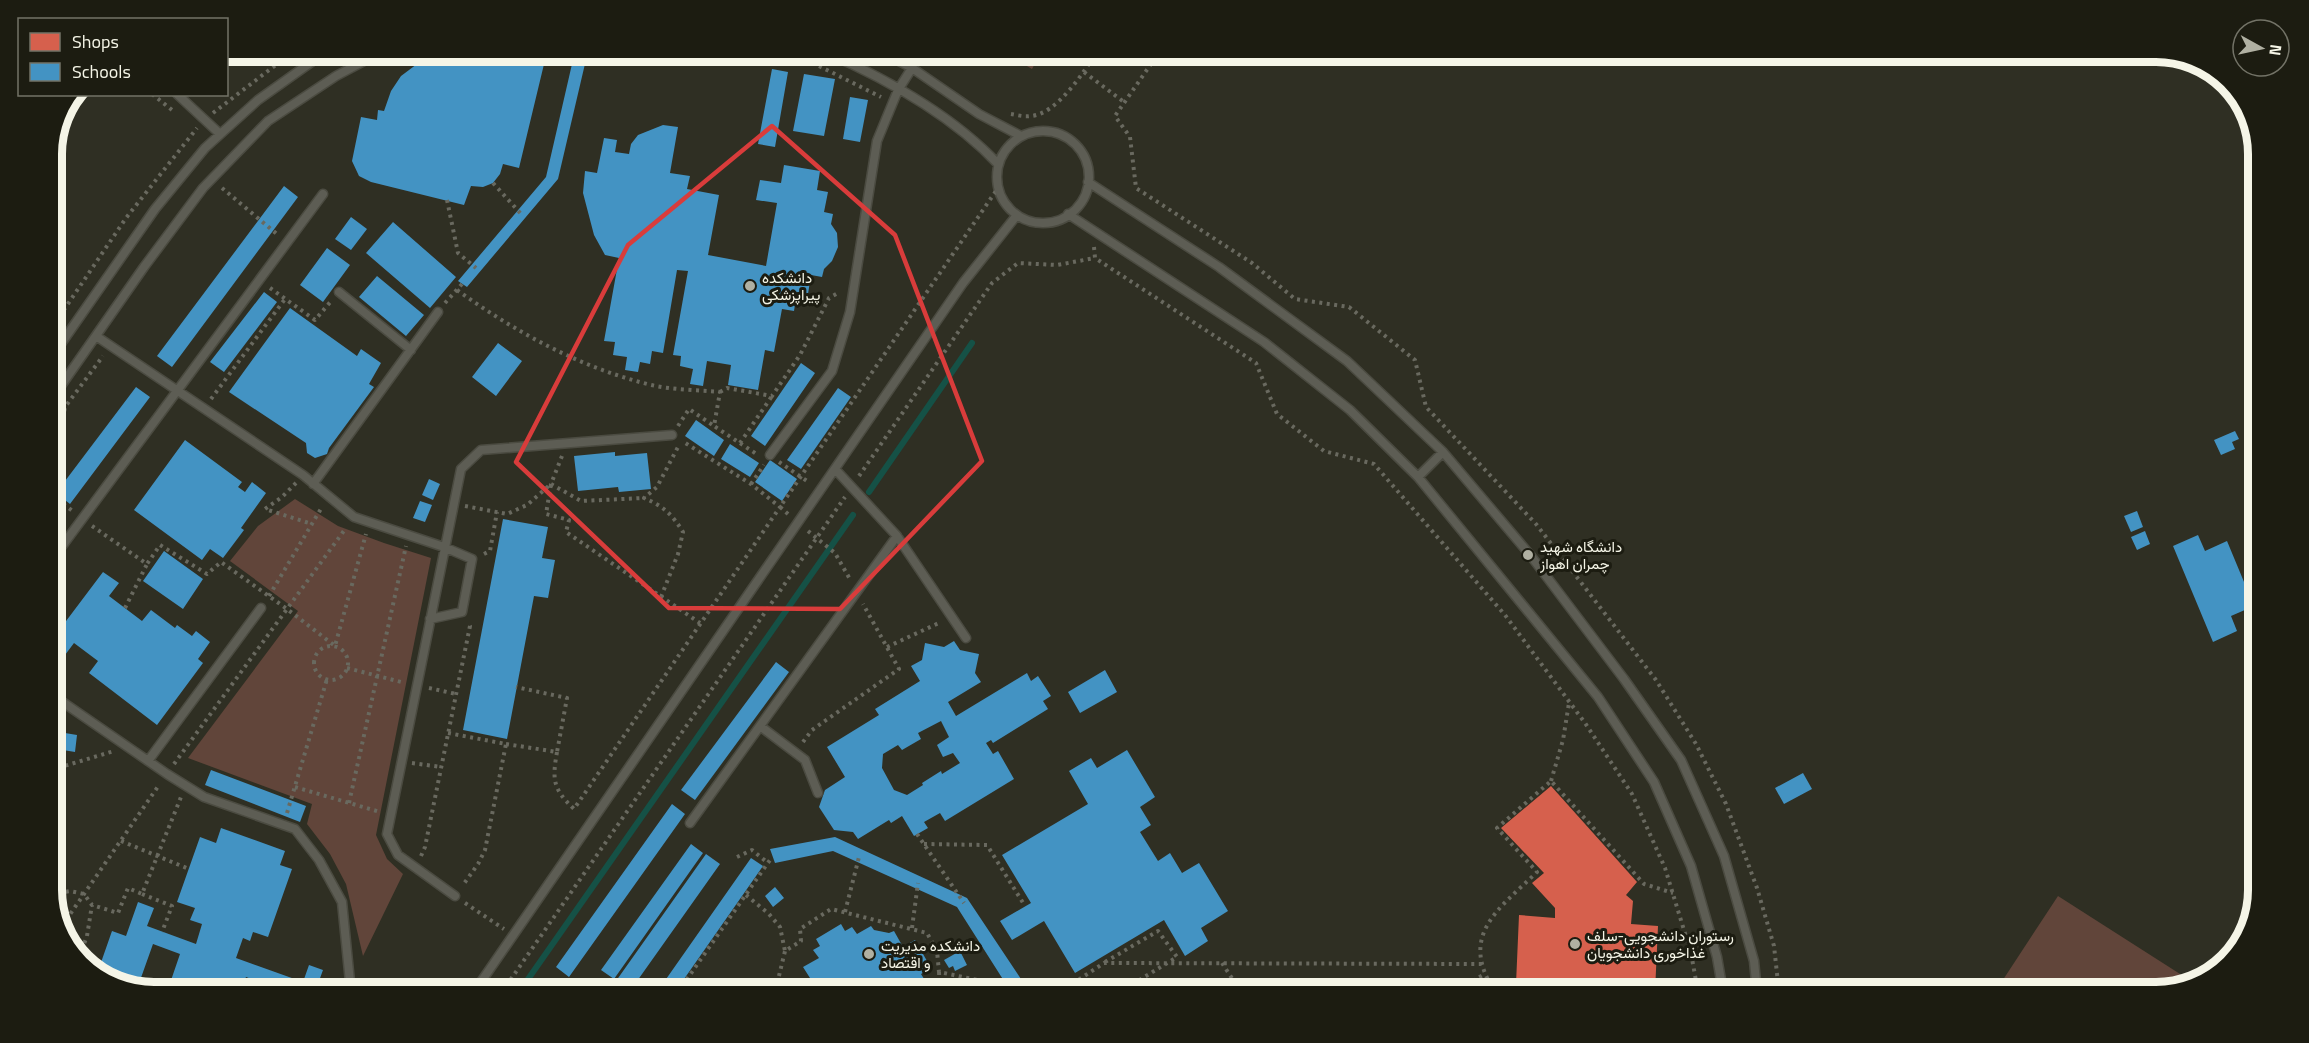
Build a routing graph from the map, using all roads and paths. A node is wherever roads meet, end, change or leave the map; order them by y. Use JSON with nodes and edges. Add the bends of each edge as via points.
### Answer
{"nodes":[{"id":1,"x":312,"y":62,"type":"edge"},
{"id":2,"x":362,"y":62,"type":"edge"},
{"id":3,"x":811,"y":62,"type":"edge"},
{"id":4,"x":848,"y":62,"type":"edge"},
{"id":5,"x":901,"y":62,"type":"edge"},
{"id":6,"x":1090,"y":62,"type":"edge"},
{"id":7,"x":912,"y":68,"type":"junction"},
{"id":8,"x":1084,"y":71,"type":"junction"},
{"id":9,"x":898,"y":90,"type":"junction"},
{"id":10,"x":179,"y":96,"type":"edge"},
{"id":11,"x":1124,"y":102,"type":"dead end"},
{"id":12,"x":892,"y":103,"type":"junction"},
{"id":13,"x":1005,"y":114,"type":"dead end"},
{"id":14,"x":220,"y":134,"type":"junction"},
{"id":15,"x":1021,"y":136,"type":"junction"},
{"id":16,"x":188,"y":140,"type":"dead end"},
{"id":17,"x":202,"y":152,"type":"junction"},
{"id":18,"x":999,"y":164,"type":"junction"},
{"id":19,"x":221,"y":170,"type":"junction"},
{"id":20,"x":1088,"y":182,"type":"junction"},
{"id":21,"x":493,"y":183,"type":"dead end"},
{"id":22,"x":998,"y":188,"type":"junction"},
{"id":23,"x":323,"y":194,"type":"dead end"},
{"id":24,"x":447,"y":200,"type":"dead end"},
{"id":25,"x":1068,"y":214,"type":"junction"},
{"id":26,"x":522,"y":215,"type":"dead end"},
{"id":27,"x":1017,"y":215,"type":"junction"},
{"id":28,"x":1094,"y":231,"type":"junction"},
{"id":29,"x":288,"y":242,"type":"junction"},
{"id":30,"x":1095,"y":258,"type":"junction"},
{"id":31,"x":476,"y":268,"type":"dead end"},
{"id":32,"x":260,"y":280,"type":"junction"},
{"id":33,"x":462,"y":284,"type":"dead end"},
{"id":34,"x":855,"y":284,"type":"junction"},
{"id":35,"x":457,"y":290,"type":"junction"},
{"id":36,"x":339,"y":292,"type":"joint"},
{"id":37,"x":285,"y":298,"type":"junction"},
{"id":38,"x":438,"y":312,"type":"joint"},
{"id":39,"x":96,"y":336,"type":"junction"},
{"id":40,"x":62,"y":342,"type":"edge"},
{"id":41,"x":111,"y":346,"type":"junction"},
{"id":42,"x":411,"y":350,"type":"junction"},
{"id":43,"x":62,"y":384,"type":"edge"},
{"id":44,"x":178,"y":391,"type":"junction"},
{"id":45,"x":720,"y":392,"type":"junction"},
{"id":46,"x":772,"y":396,"type":"junction"},
{"id":47,"x":1426,"y":407,"type":"dead end"},
{"id":48,"x":204,"y":408,"type":"junction"},
{"id":49,"x":1403,"y":414,"type":"junction"},
{"id":50,"x":62,"y":424,"type":"edge"},
{"id":51,"x":714,"y":426,"type":"junction"},
{"id":52,"x":672,"y":435,"type":"junction"},
{"id":53,"x":1378,"y":437,"type":"junction"},
{"id":54,"x":681,"y":441,"type":"junction"},
{"id":55,"x":740,"y":443,"type":"junction"},
{"id":56,"x":565,"y":444,"type":"junction"},
{"id":57,"x":1443,"y":452,"type":"junction"},
{"id":58,"x":770,"y":455,"type":"joint"},
{"id":59,"x":1374,"y":464,"type":"junction"},
{"id":60,"x":835,"y":469,"type":"junction"},
{"id":61,"x":303,"y":475,"type":"junction"},
{"id":62,"x":801,"y":477,"type":"junction"},
{"id":63,"x":1418,"y":477,"type":"junction"},
{"id":64,"x":313,"y":484,"type":"junction"},
{"id":65,"x":551,"y":484,"type":"junction"},
{"id":66,"x":752,"y":484,"type":"junction"},
{"id":67,"x":851,"y":487,"type":"junction"},
{"id":68,"x":820,"y":490,"type":"junction"},
{"id":69,"x":328,"y":496,"type":"junction"},
{"id":70,"x":644,"y":498,"type":"junction"},
{"id":71,"x":62,"y":503,"type":"edge"},
{"id":72,"x":453,"y":503,"type":"junction"},
{"id":73,"x":780,"y":507,"type":"junction"},
{"id":74,"x":497,"y":512,"type":"junction"},
{"id":75,"x":354,"y":517,"type":"junction"},
{"id":76,"x":83,"y":519,"type":"junction"},
{"id":77,"x":369,"y":522,"type":"junction"},
{"id":78,"x":798,"y":522,"type":"junction"},
{"id":79,"x":312,"y":524,"type":"junction"},
{"id":80,"x":409,"y":535,"type":"junction"},
{"id":81,"x":897,"y":536,"type":"junction"},
{"id":82,"x":816,"y":538,"type":"junction"},
{"id":83,"x":62,"y":547,"type":"edge"},
{"id":84,"x":444,"y":547,"type":"junction"},
{"id":85,"x":472,"y":559,"type":"junction"},
{"id":86,"x":147,"y":564,"type":"junction"},
{"id":87,"x":856,"y":592,"type":"junction"},
{"id":88,"x":269,"y":596,"type":"junction"},
{"id":89,"x":661,"y":597,"type":"junction"},
{"id":90,"x":125,"y":608,"type":"dead end"},
{"id":91,"x":261,"y":608,"type":"joint"},
{"id":92,"x":287,"y":609,"type":"junction"},
{"id":93,"x":462,"y":612,"type":"junction"},
{"id":94,"x":952,"y":617,"type":"junction"},
{"id":95,"x":430,"y":619,"type":"junction"},
{"id":96,"x":700,"y":623,"type":"junction"},
{"id":97,"x":966,"y":638,"type":"dead end"},
{"id":98,"x":335,"y":646,"type":"junction"},
{"id":99,"x":887,"y":648,"type":"junction"},
{"id":100,"x":347,"y":668,"type":"junction"},
{"id":101,"x":378,"y":675,"type":"junction"},
{"id":102,"x":327,"y":679,"type":"junction"},
{"id":103,"x":417,"y":686,"type":"junction"},
{"id":104,"x":516,"y":687,"type":"dead end"},
{"id":105,"x":456,"y":694,"type":"junction"},
{"id":106,"x":62,"y":702,"type":"edge"},
{"id":107,"x":1569,"y":702,"type":"junction"},
{"id":108,"x":760,"y":726,"type":"junction"},
{"id":109,"x":448,"y":733,"type":"junction"},
{"id":110,"x":506,"y":744,"type":"junction"},
{"id":111,"x":128,"y":747,"type":"junction"},
{"id":112,"x":556,"y":752,"type":"junction"},
{"id":113,"x":795,"y":752,"type":"junction"},
{"id":114,"x":148,"y":761,"type":"junction"},
{"id":115,"x":402,"y":761,"type":"junction"},
{"id":116,"x":62,"y":767,"type":"edge"},
{"id":117,"x":441,"y":767,"type":"junction"},
{"id":118,"x":166,"y":774,"type":"junction"},
{"id":119,"x":1551,"y":781,"type":"junction"},
{"id":120,"x":186,"y":786,"type":"junction"},
{"id":121,"x":295,"y":787,"type":"junction"},
{"id":122,"x":819,"y":793,"type":"dead end"},
{"id":123,"x":349,"y":803,"type":"junction"},
{"id":124,"x":391,"y":815,"type":"junction"},
{"id":125,"x":690,"y":823,"type":"dead end"},
{"id":126,"x":284,"y":825,"type":"junction"},
{"id":127,"x":917,"y":834,"type":"dead end"},
{"id":128,"x":121,"y":841,"type":"junction"},
{"id":129,"x":924,"y":844,"type":"junction"},
{"id":130,"x":157,"y":856,"type":"junction"},
{"id":131,"x":737,"y":857,"type":"dead end"},
{"id":132,"x":772,"y":857,"type":"dead end"},
{"id":133,"x":859,"y":857,"type":"dead end"},
{"id":134,"x":768,"y":863,"type":"junction"},
{"id":135,"x":415,"y":868,"type":"junction"},
{"id":136,"x":189,"y":869,"type":"dead end"},
{"id":137,"x":918,"y":883,"type":"dead end"},
{"id":138,"x":62,"y":892,"type":"edge"},
{"id":139,"x":1673,"y":893,"type":"junction"},
{"id":140,"x":84,"y":894,"type":"junction"},
{"id":141,"x":142,"y":894,"type":"junction"},
{"id":142,"x":746,"y":895,"type":"junction"},
{"id":143,"x":455,"y":896,"type":"junction"},
{"id":144,"x":964,"y":903,"type":"dead end"},
{"id":145,"x":92,"y":905,"type":"junction"},
{"id":146,"x":1025,"y":906,"type":"dead end"},
{"id":147,"x":845,"y":912,"type":"junction"},
{"id":148,"x":66,"y":920,"type":"edge"},
{"id":149,"x":912,"y":928,"type":"junction"},
{"id":150,"x":162,"y":932,"type":"dead end"},
{"id":151,"x":513,"y":936,"type":"junction"},
{"id":152,"x":82,"y":948,"type":"edge"},
{"id":153,"x":785,"y":951,"type":"junction"},
{"id":154,"x":1104,"y":963,"type":"junction"},
{"id":155,"x":1167,"y":963,"type":"junction"},
{"id":156,"x":1222,"y":963,"type":"junction"},
{"id":157,"x":1482,"y":964,"type":"junction"},
{"id":158,"x":939,"y":972,"type":"junction"},
{"id":159,"x":1483,"y":975,"type":"junction"},
{"id":160,"x":778,"y":980,"type":"joint"},
{"id":161,"x":350,"y":982,"type":"edge"},
{"id":162,"x":481,"y":982,"type":"edge"},
{"id":163,"x":509,"y":982,"type":"edge"},
{"id":164,"x":685,"y":982,"type":"edge"},
{"id":165,"x":776,"y":982,"type":"edge"},
{"id":166,"x":940,"y":982,"type":"edge"},
{"id":167,"x":987,"y":982,"type":"edge"},
{"id":168,"x":1075,"y":982,"type":"edge"},
{"id":169,"x":1136,"y":982,"type":"edge"},
{"id":170,"x":1234,"y":982,"type":"edge"},
{"id":171,"x":1471,"y":982,"type":"edge"},
{"id":172,"x":1488,"y":982,"type":"edge"},
{"id":173,"x":1696,"y":982,"type":"edge"},
{"id":174,"x":1721,"y":982,"type":"edge"},
{"id":175,"x":1756,"y":982,"type":"edge"}],
"edges":[{"from":1,"to":14,"type":"lane","via":[[258,100]]},
{"from":2,"to":19,"type":"lane","via":[[268,121]]},
{"from":3,"to":12,"type":"path"},
{"from":4,"to":9,"type":"lane"},
{"from":5,"to":7,"type":"lane"},
{"from":6,"to":8,"type":"path"},
{"from":7,"to":9,"type":"lane"},
{"from":7,"to":15,"type":"lane","via":[[979,114]]},
{"from":8,"to":11,"type":"path"},
{"from":8,"to":13,"type":"path","via":[[1054,106],[1032,116]]},
{"from":9,"to":12,"type":"lane"},
{"from":9,"to":18,"type":"lane","via":[[978,143]]},
{"from":10,"to":14,"type":"lane"},
{"from":12,"to":34,"type":"lane","via":[[877,141]]},
{"from":14,"to":17,"type":"lane"},
{"from":15,"to":18,"type":"lane","via":[[1005,151]]},
{"from":15,"to":20,"type":"lane","via":[[1041,130],[1071,140],[1088,166]]},
{"from":16,"to":17,"type":"path"},
{"from":17,"to":40,"type":"lane","via":[[155,208]]},
{"from":18,"to":22,"type":"lane"},
{"from":19,"to":29,"type":"path","via":[[220,186]]},
{"from":19,"to":39,"type":"lane","via":[[163,241]]},
{"from":20,"to":25,"type":"lane","via":[[1084,197]]},
{"from":20,"to":49,"type":"lane","via":[[1219,267],[1347,361]]},
{"from":21,"to":26,"type":"path"},
{"from":22,"to":27,"type":"lane"},
{"from":22,"to":62,"type":"path"},
{"from":23,"to":29,"type":"lane"},
{"from":24,"to":31,"type":"path","via":[[458,253]]},
{"from":25,"to":27,"type":"lane","via":[[1046,223]]},
{"from":25,"to":28,"type":"lane"},
{"from":27,"to":60,"type":"lane","via":[[963,283]]},
{"from":28,"to":30,"type":"path"},
{"from":28,"to":53,"type":"lane","via":[[1264,342]]},
{"from":29,"to":32,"type":"lane"},
{"from":30,"to":59,"type":"path","via":[[1256,363],[1277,414],[1324,451]]},
{"from":30,"to":67,"type":"path","via":[[1057,265],[1018,263],[992,283]]},
{"from":32,"to":37,"type":"path"},
{"from":32,"to":44,"type":"lane"},
{"from":33,"to":35,"type":"path"},
{"from":34,"to":46,"type":"path","via":[[829,298],[800,355]]},
{"from":34,"to":58,"type":"lane","via":[[832,371]]},
{"from":35,"to":38,"type":"path"},
{"from":35,"to":45,"type":"path","via":[[541,344],[600,368],[653,386]]},
{"from":36,"to":37,"type":"path","via":[[315,321]]},
{"from":36,"to":42,"type":"lane"},
{"from":37,"to":48,"type":"path"},
{"from":38,"to":42,"type":"lane"},
{"from":39,"to":41,"type":"lane"},
{"from":39,"to":43,"type":"lane"},
{"from":41,"to":44,"type":"lane"},
{"from":41,"to":50,"type":"path","via":[[65,407]]},
{"from":42,"to":64,"type":"lane"},
{"from":44,"to":48,"type":"lane"},
{"from":44,"to":76,"type":"lane"},
{"from":45,"to":46,"type":"path","via":[[727,388]]},
{"from":45,"to":51,"type":"path"},
{"from":46,"to":55,"type":"path"},
{"from":47,"to":49,"type":"path"},
{"from":48,"to":61,"type":"lane"},
{"from":49,"to":57,"type":"lane"},
{"from":51,"to":52,"type":"path","via":[[689,409]]},
{"from":51,"to":55,"type":"path"},
{"from":52,"to":54,"type":"path"},
{"from":52,"to":56,"type":"lane"},
{"from":53,"to":59,"type":"path"},
{"from":53,"to":63,"type":"lane"},
{"from":54,"to":66,"type":"path"},
{"from":54,"to":70,"type":"path","via":[[657,487]]},
{"from":55,"to":66,"type":"path","via":[[767,461]]},
{"from":56,"to":65,"type":"path"},
{"from":56,"to":72,"type":"lane","via":[[481,450],[461,470]]},
{"from":57,"to":63,"type":"lane"},
{"from":57,"to":175,"type":"lane","via":[[1531,556],[1681,760],[1724,856],[1754,961]]},
{"from":58,"to":62,"type":"path"},
{"from":59,"to":107,"type":"path","via":[[1505,615]]},
{"from":60,"to":67,"type":"lane"},
{"from":60,"to":68,"type":"lane"},
{"from":61,"to":64,"type":"lane"},
{"from":61,"to":79,"type":"path","via":[[265,509]]},
{"from":62,"to":68,"type":"path"},
{"from":62,"to":73,"type":"path"},
{"from":63,"to":174,"type":"lane","via":[[1598,696],[1654,782],[1691,866]]},
{"from":64,"to":69,"type":"lane"},
{"from":65,"to":70,"type":"path","via":[[581,501]]},
{"from":65,"to":74,"type":"path","via":[[527,505],[507,514]]},
{"from":65,"to":89,"type":"path","via":[[546,514],[569,520],[566,532]]},
{"from":66,"to":73,"type":"path"},
{"from":67,"to":81,"type":"lane"},
{"from":67,"to":82,"type":"path"},
{"from":68,"to":78,"type":"lane"},
{"from":69,"to":75,"type":"lane"},
{"from":69,"to":79,"type":"path"},
{"from":70,"to":89,"type":"path","via":[[662,506],[683,532]]},
{"from":71,"to":76,"type":"path"},
{"from":72,"to":74,"type":"path"},
{"from":72,"to":84,"type":"lane"},
{"from":73,"to":78,"type":"path"},
{"from":73,"to":96,"type":"path"},
{"from":74,"to":85,"type":"path","via":[[490,551]]},
{"from":75,"to":77,"type":"lane"},
{"from":75,"to":92,"type":"path"},
{"from":76,"to":83,"type":"lane"},
{"from":76,"to":86,"type":"path"},
{"from":77,"to":80,"type":"lane"},
{"from":77,"to":98,"type":"path"},
{"from":78,"to":82,"type":"path"},
{"from":78,"to":151,"type":"lane"},
{"from":79,"to":88,"type":"path"},
{"from":80,"to":84,"type":"lane"},
{"from":80,"to":101,"type":"path"},
{"from":81,"to":87,"type":"lane"},
{"from":81,"to":94,"type":"lane"},
{"from":82,"to":87,"type":"path","via":[[835,554]]},
{"from":82,"to":163,"type":"path"},
{"from":84,"to":85,"type":"lane"},
{"from":84,"to":95,"type":"lane"},
{"from":85,"to":93,"type":"lane"},
{"from":86,"to":88,"type":"path","via":[[160,545],[207,574],[221,562]]},
{"from":86,"to":90,"type":"path"},
{"from":87,"to":99,"type":"path"},
{"from":87,"to":108,"type":"lane"},
{"from":88,"to":91,"type":"path"},
{"from":88,"to":92,"type":"path"},
{"from":89,"to":96,"type":"path"},
{"from":91,"to":114,"type":"lane"},
{"from":92,"to":98,"type":"path"},
{"from":92,"to":118,"type":"path"},
{"from":93,"to":95,"type":"lane"},
{"from":93,"to":105,"type":"path","via":[[470,626]]},
{"from":94,"to":97,"type":"lane"},
{"from":94,"to":99,"type":"path"},
{"from":95,"to":103,"type":"lane"},
{"from":96,"to":112,"type":"path","via":[[574,809],[560,795],[553,774]]},
{"from":98,"to":100,"type":"path","via":[[344,651]]},
{"from":98,"to":102,"type":"path","via":[[318,652],[314,661],[316,671]]},
{"from":99,"to":113,"type":"path","via":[[899,669],[812,730]]},
{"from":100,"to":101,"type":"path"},
{"from":100,"to":102,"type":"path","via":[[341,677]]},
{"from":101,"to":103,"type":"path"},
{"from":101,"to":123,"type":"path"},
{"from":102,"to":121,"type":"path"},
{"from":103,"to":105,"type":"path"},
{"from":103,"to":115,"type":"lane"},
{"from":104,"to":112,"type":"path","via":[[567,698]]},
{"from":105,"to":109,"type":"path"},
{"from":106,"to":111,"type":"lane"},
{"from":107,"to":119,"type":"path"},
{"from":107,"to":139,"type":"path","via":[[1632,794]]},
{"from":108,"to":113,"type":"lane"},
{"from":108,"to":125,"type":"lane"},
{"from":109,"to":110,"type":"path"},
{"from":109,"to":117,"type":"path"},
{"from":110,"to":112,"type":"path"},
{"from":110,"to":143,"type":"path","via":[[484,850]]},
{"from":111,"to":114,"type":"lane"},
{"from":111,"to":116,"type":"path"},
{"from":113,"to":122,"type":"lane","via":[[805,760]]},
{"from":114,"to":118,"type":"lane"},
{"from":115,"to":117,"type":"path"},
{"from":115,"to":124,"type":"lane"},
{"from":117,"to":135,"type":"path","via":[[425,847]]},
{"from":118,"to":120,"type":"lane"},
{"from":118,"to":128,"type":"path"},
{"from":119,"to":139,"type":"path","via":[[1644,884]]},
{"from":119,"to":157,"type":"path","via":[[1497,828],[1537,872],[1483,929],[1479,947]]},
{"from":120,"to":126,"type":"lane","via":[[204,797]]},
{"from":120,"to":130,"type":"path"},
{"from":121,"to":123,"type":"path"},
{"from":121,"to":126,"type":"path"},
{"from":123,"to":124,"type":"path"},
{"from":124,"to":135,"type":"lane","via":[[387,834],[398,855]]},
{"from":126,"to":161,"type":"lane","via":[[295,829],[319,860],[342,902]]},
{"from":127,"to":129,"type":"path"},
{"from":128,"to":130,"type":"path"},
{"from":128,"to":140,"type":"path"},
{"from":129,"to":144,"type":"path"},
{"from":129,"to":146,"type":"path","via":[[987,845]]},
{"from":130,"to":136,"type":"path"},
{"from":130,"to":141,"type":"path"},
{"from":131,"to":134,"type":"path","via":[[752,850]]},
{"from":132,"to":134,"type":"path"},
{"from":133,"to":147,"type":"path"},
{"from":134,"to":142,"type":"path"},
{"from":135,"to":143,"type":"lane"},
{"from":137,"to":149,"type":"path"},
{"from":138,"to":140,"type":"path"},
{"from":139,"to":173,"type":"path"},
{"from":140,"to":145,"type":"path"},
{"from":140,"to":148,"type":"path"},
{"from":141,"to":145,"type":"path","via":[[128,888],[118,913]]},
{"from":141,"to":150,"type":"path","via":[[172,906]]},
{"from":142,"to":153,"type":"path","via":[[780,927]]},
{"from":142,"to":164,"type":"path"},
{"from":143,"to":151,"type":"path"},
{"from":145,"to":152,"type":"path"},
{"from":147,"to":149,"type":"path"},
{"from":147,"to":153,"type":"path","via":[[831,909],[800,929],[801,941]]},
{"from":149,"to":158,"type":"path","via":[[927,933],[937,951]]},
{"from":151,"to":162,"type":"lane"},
{"from":153,"to":160,"type":"path"},
{"from":154,"to":155,"type":"path"},
{"from":154,"to":155,"type":"path","via":[[1158,931],[1177,957]]},
{"from":154,"to":168,"type":"path"},
{"from":155,"to":156,"type":"path"},
{"from":155,"to":169,"type":"path"},
{"from":156,"to":157,"type":"path"},
{"from":156,"to":170,"type":"path"},
{"from":157,"to":159,"type":"path"},
{"from":158,"to":166,"type":"path"},
{"from":158,"to":167,"type":"path"},
{"from":159,"to":171,"type":"path"},
{"from":159,"to":172,"type":"path"},
{"from":160,"to":165,"type":"path"}]}
